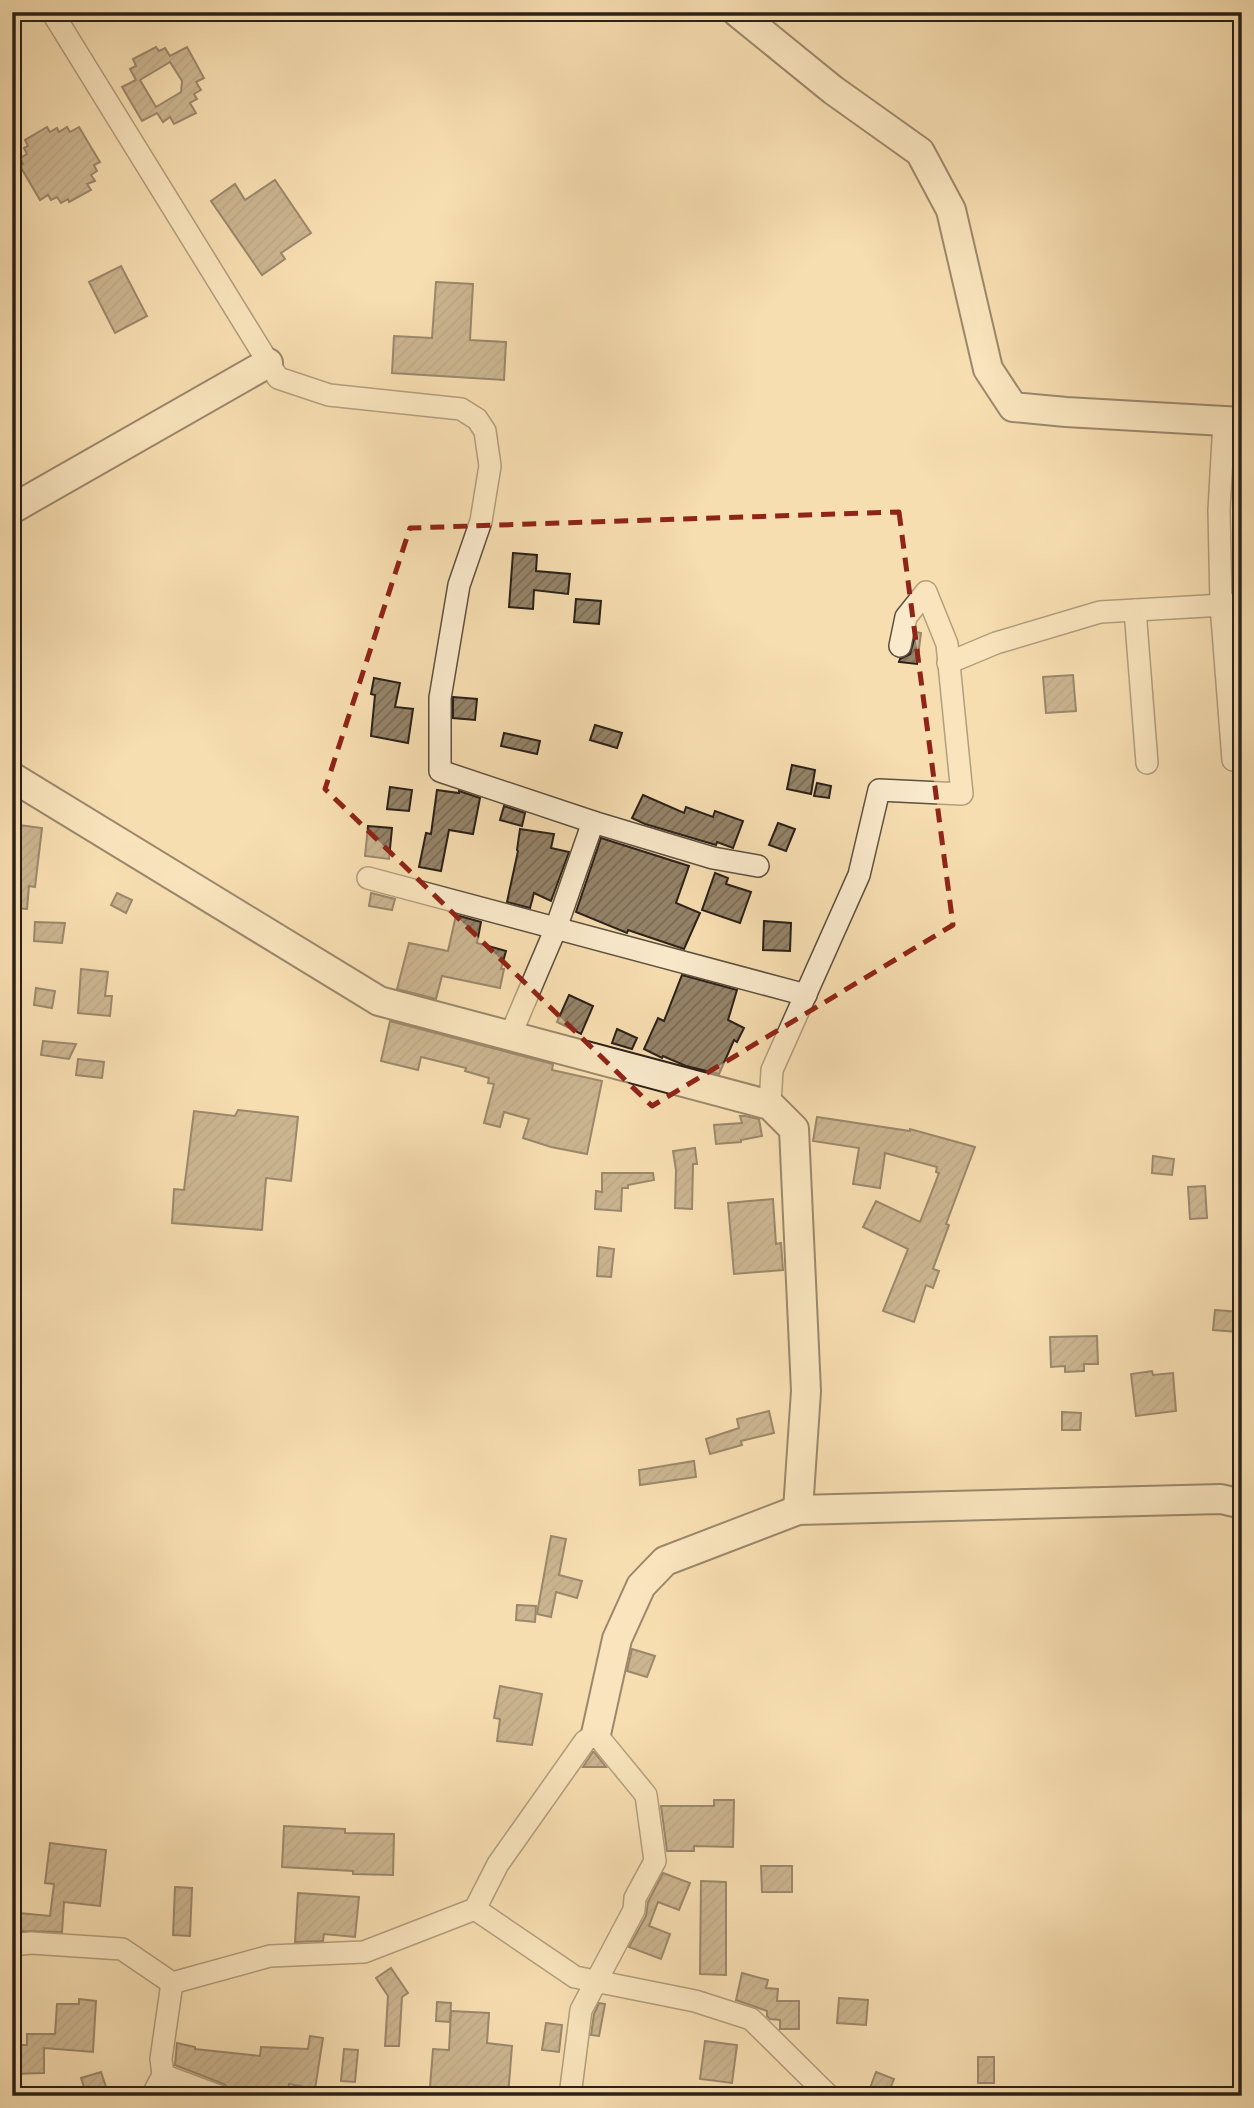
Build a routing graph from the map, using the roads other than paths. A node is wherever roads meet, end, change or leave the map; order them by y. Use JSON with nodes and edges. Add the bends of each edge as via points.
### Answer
{"nodes":[{"id":1,"x":52,"y":12,"type":"edge"},
{"id":2,"x":737,"y":12,"type":"edge"},
{"id":3,"x":268,"y":363,"type":"junction"},
{"id":4,"x":1233,"y":421,"type":"edge"},
{"id":5,"x":12,"y":509,"type":"edge"},
{"id":6,"x":1232,"y":605,"type":"edge"},
{"id":7,"x":1135,"y":610,"type":"junction"},
{"id":8,"x":900,"y":646,"type":"dead end"},
{"id":9,"x":948,"y":663,"type":"junction"},
{"id":10,"x":1233,"y":760,"type":"dead end"},
{"id":11,"x":1147,"y":762,"type":"dead end"},
{"id":12,"x":12,"y":777,"type":"edge"},
{"id":13,"x":593,"y":822,"type":"junction"},
{"id":14,"x":758,"y":866,"type":"dead end"},
{"id":15,"x":368,"y":878,"type":"dead end"},
{"id":16,"x":556,"y":928,"type":"junction"},
{"id":17,"x":806,"y":995,"type":"junction"},
{"id":18,"x":510,"y":1036,"type":"junction"},
{"id":19,"x":769,"y":1105,"type":"junction"},
{"id":20,"x":1242,"y":1504,"type":"edge"},
{"id":21,"x":797,"y":1510,"type":"junction"},
{"id":22,"x":596,"y":1734,"type":"junction"},
{"id":23,"x":475,"y":1909,"type":"junction"},
{"id":24,"x":12,"y":1945,"type":"edge"},
{"id":25,"x":595,"y":1980,"type":"junction"},
{"id":26,"x":172,"y":1983,"type":"junction"},
{"id":27,"x":163,"y":2075,"type":"junction"},
{"id":28,"x":152,"y":2096,"type":"edge"},
{"id":29,"x":219,"y":2096,"type":"edge"},
{"id":30,"x":569,"y":2096,"type":"edge"},
{"id":31,"x":829,"y":2096,"type":"edge"}],
"edges":[{"from":1,"to":3,"type":"street"},
{"from":2,"to":4,"type":"street","via":[[833,90],[920,152],[951,210],[988,369],[1013,407]]},
{"from":3,"to":5,"type":"street"},
{"from":3,"to":13,"type":"street","via":[[278,378],[329,395],[461,409],[477,419],[485,431],[490,466],[481,521],[459,586],[440,698],[440,771]]},
{"from":4,"to":6,"type":"street","via":[[1219,510]]},
{"from":6,"to":7,"type":"street"},
{"from":6,"to":10,"type":"street"},
{"from":7,"to":9,"type":"street","via":[[1100,612],[996,643]]},
{"from":7,"to":11,"type":"street"},
{"from":8,"to":9,"type":"street","via":[[906,617],[926,592],[947,644]]},
{"from":9,"to":17,"type":"street","via":[[962,794],[879,790],[859,875]]},
{"from":12,"to":18,"type":"street","via":[[379,1001]]},
{"from":13,"to":14,"type":"street","via":[[713,858]]},
{"from":13,"to":16,"type":"street"},
{"from":15,"to":16,"type":"street"},
{"from":16,"to":17,"type":"street"},
{"from":16,"to":18,"type":"street"},
{"from":17,"to":19,"type":"street","via":[[772,1070]]},
{"from":18,"to":19,"type":"street"},
{"from":19,"to":21,"type":"street","via":[[793,1129],[806,1391]]},
{"from":20,"to":21,"type":"street","via":[[1221,1499]]},
{"from":21,"to":22,"type":"street","via":[[665,1561],[641,1587],[617,1639]]},
{"from":22,"to":23,"type":"street","via":[[585,1741],[498,1864]]},
{"from":22,"to":25,"type":"street","via":[[646,1795],[655,1861]]},
{"from":23,"to":25,"type":"street","via":[[575,1977]]},
{"from":23,"to":26,"type":"street","via":[[364,1952],[270,1956]]},
{"from":24,"to":26,"type":"street","via":[[122,1949]]},
{"from":25,"to":30,"type":"street","via":[[581,2010]]},
{"from":25,"to":31,"type":"street","via":[[695,2001],[751,2019]]},
{"from":26,"to":27,"type":"street","via":[[161,2059]]},
{"from":27,"to":28,"type":"street"},
{"from":27,"to":29,"type":"street"}]}
